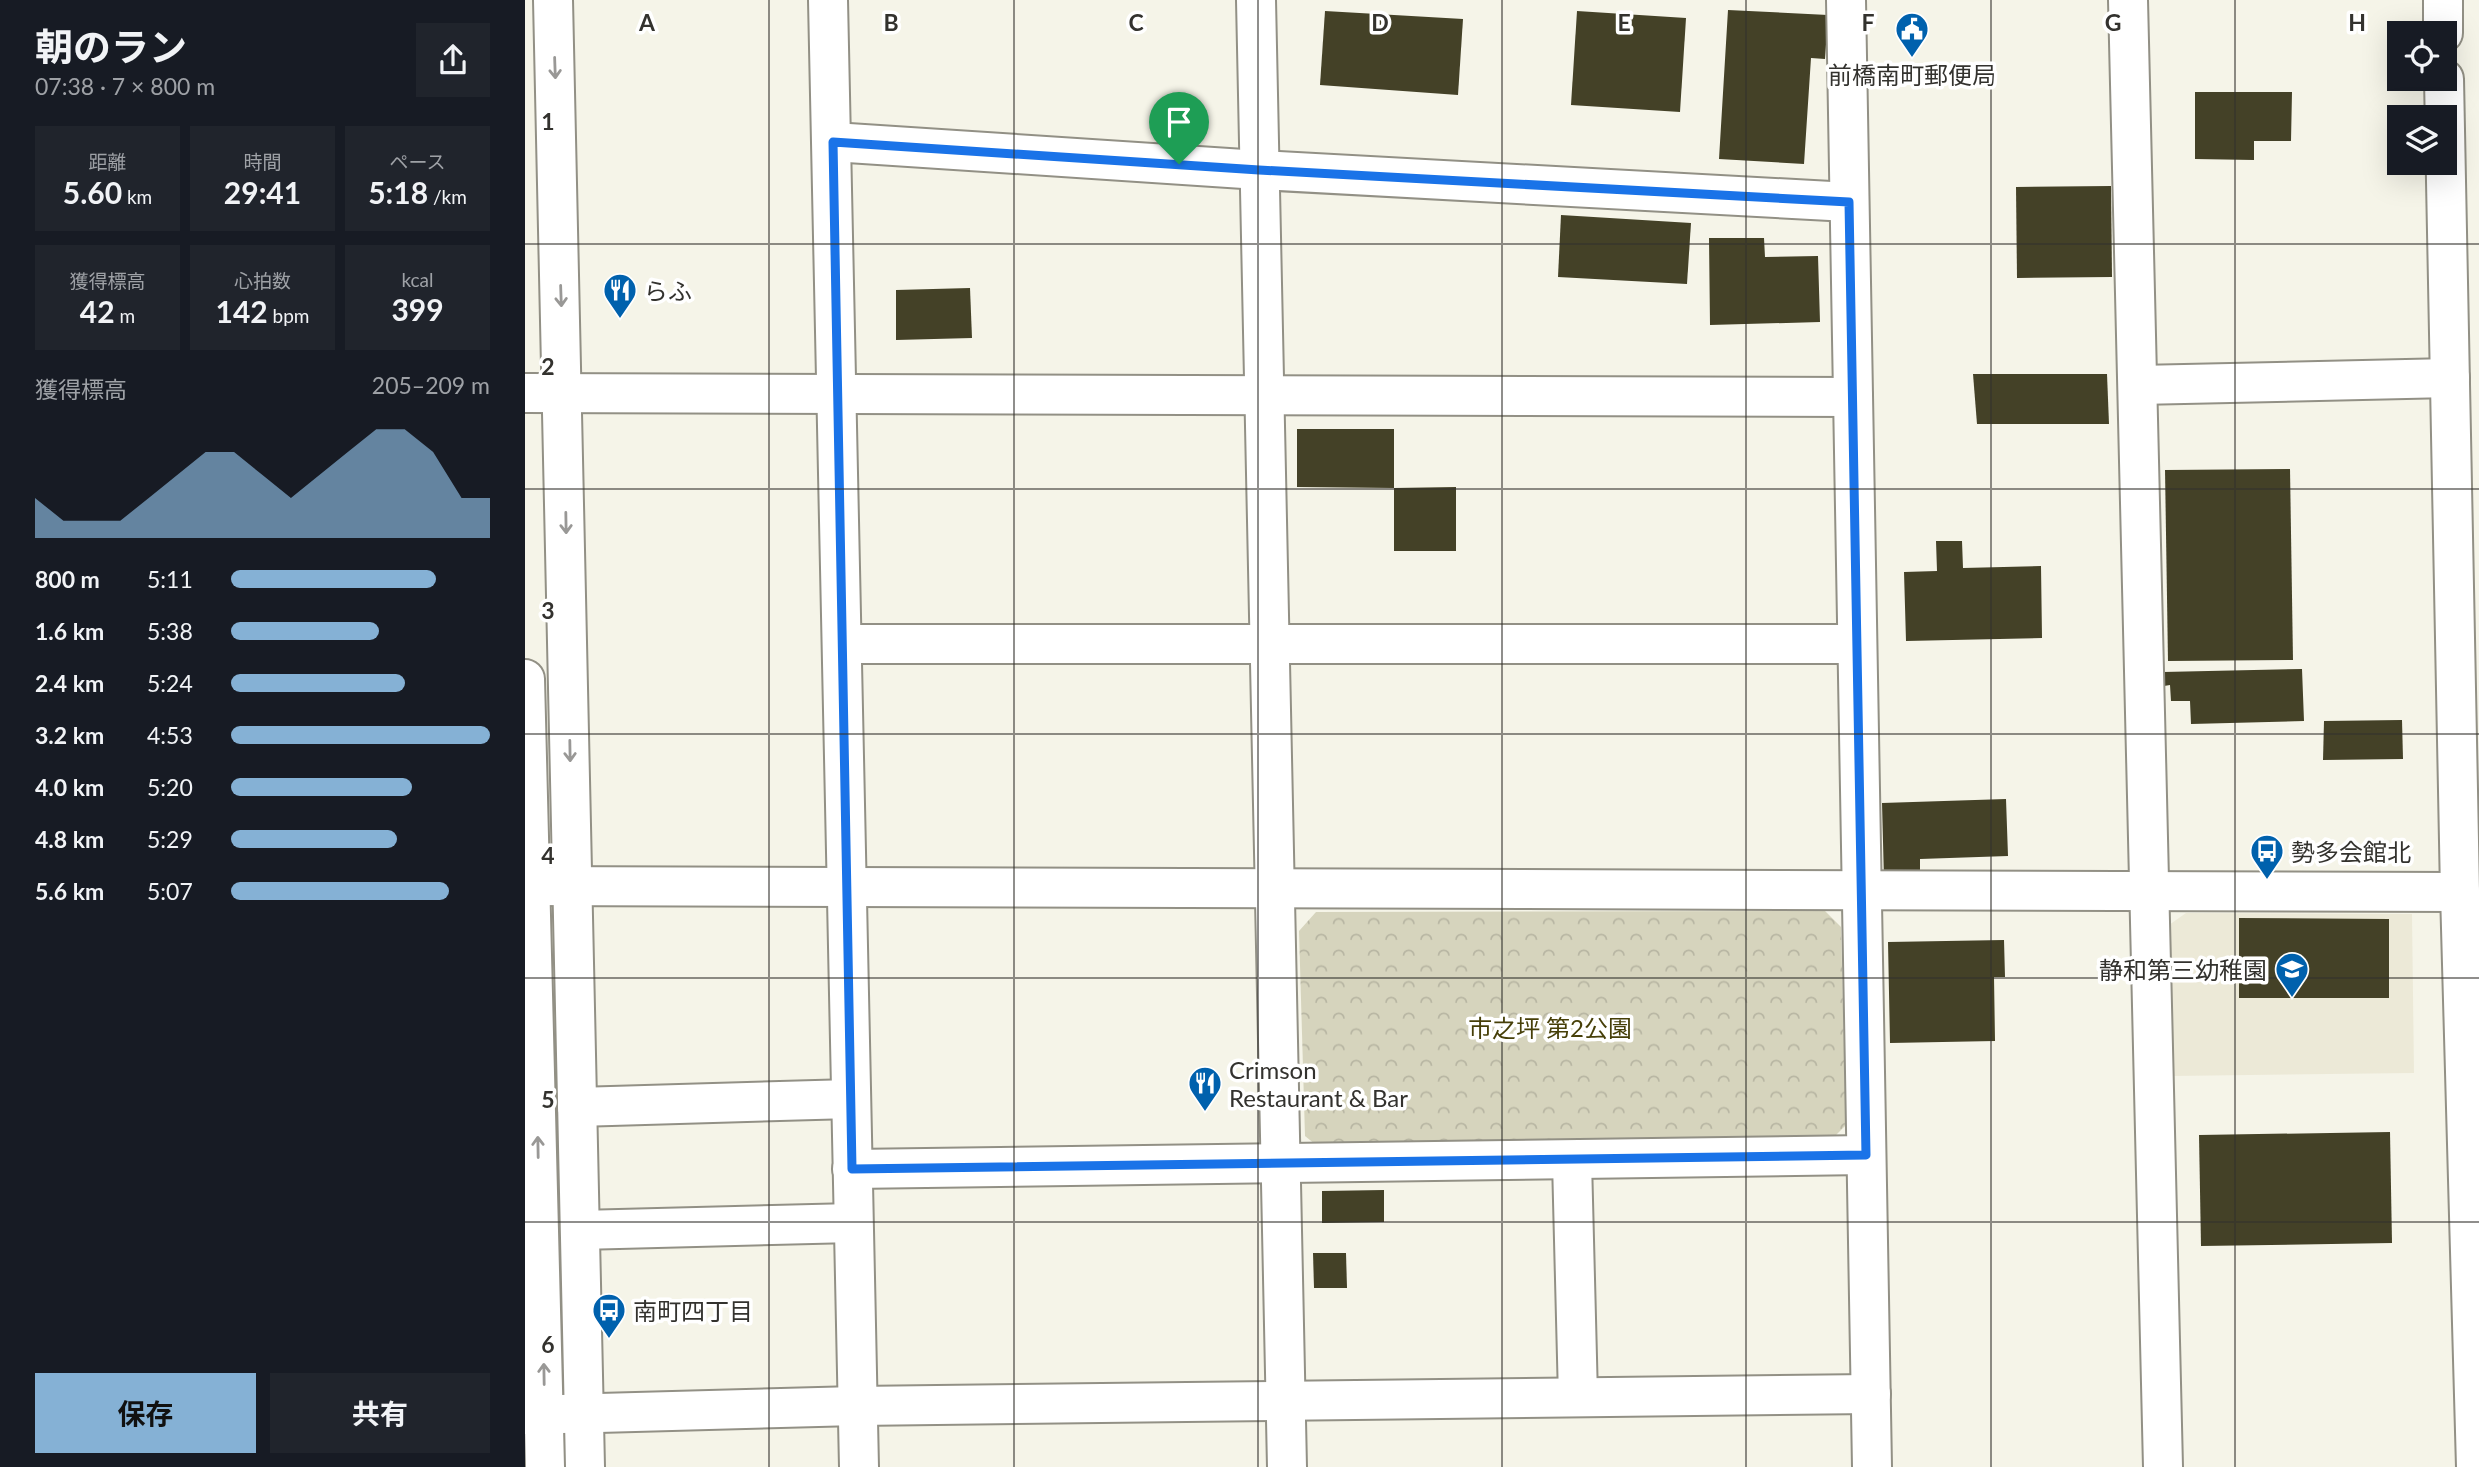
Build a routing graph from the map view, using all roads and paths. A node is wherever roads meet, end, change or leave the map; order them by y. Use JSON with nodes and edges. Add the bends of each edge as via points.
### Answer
{"nodes":[{"id":1,"x":553,"y":0,"type":"edge"},
{"id":2,"x":828,"y":0,"type":"edge"},
{"id":3,"x":1256,"y":0,"type":"edge"},
{"id":4,"x":1846,"y":0,"type":"edge"},
{"id":5,"x":2128,"y":0,"type":"edge"},
{"id":6,"x":2443,"y":0,"type":"edge"},
{"id":7,"x":2443,"y":21,"type":"edge"},
{"id":8,"x":2444,"y":91,"type":"edge"},
{"id":9,"x":833,"y":142,"type":"junction"},
{"id":10,"x":1259,"y":170,"type":"junction"},
{"id":11,"x":1849,"y":202,"type":"junction"},
{"id":12,"x":2450,"y":378,"type":"junction"},
{"id":13,"x":2138,"y":385,"type":"junction"},
{"id":14,"x":838,"y":391,"type":"junction"},
{"id":15,"x":525,"y":393,"type":"edge"},
{"id":16,"x":563,"y":393,"type":"junction"},
{"id":17,"x":1263,"y":394,"type":"junction"},
{"id":18,"x":1853,"y":397,"type":"junction"},
{"id":19,"x":842,"y":644,"type":"junction"},
{"id":20,"x":1857,"y":644,"type":"junction"},
{"id":21,"x":1269,"y":646,"type":"junction"},
{"id":22,"x":525,"y":679,"type":"edge"},
{"id":23,"x":2468,"y":779,"type":"edge"},
{"id":24,"x":529,"y":886,"type":"edge"},
{"id":25,"x":847,"y":886,"type":"junction"},
{"id":26,"x":572,"y":887,"type":"junction"},
{"id":27,"x":1275,"y":887,"type":"junction"},
{"id":28,"x":1861,"y":890,"type":"junction"},
{"id":29,"x":2151,"y":890,"type":"junction"},
{"id":30,"x":2460,"y":892,"type":"junction"},
{"id":31,"x":851,"y":1100,"type":"junction"},
{"id":32,"x":577,"y":1107,"type":"junction"},
{"id":33,"x":2472,"y":1146,"type":"edge"},
{"id":34,"x":1866,"y":1155,"type":"junction"},
{"id":35,"x":1572,"y":1161,"type":"junction"},
{"id":36,"x":1281,"y":1163,"type":"junction"},
{"id":37,"x":852,"y":1169,"type":"junction"},
{"id":38,"x":853,"y":1223,"type":"junction"},
{"id":39,"x":580,"y":1230,"type":"junction"},
{"id":40,"x":1871,"y":1394,"type":"junction"},
{"id":41,"x":1578,"y":1397,"type":"junction"},
{"id":42,"x":1287,"y":1400,"type":"junction"},
{"id":43,"x":856,"y":1406,"type":"junction"},
{"id":44,"x":584,"y":1414,"type":"junction"},
{"id":45,"x":535,"y":1415,"type":"edge"},
{"id":46,"x":545,"y":1467,"type":"edge"},
{"id":47,"x":585,"y":1467,"type":"edge"},
{"id":48,"x":859,"y":1467,"type":"edge"},
{"id":49,"x":1287,"y":1467,"type":"edge"},
{"id":50,"x":1872,"y":1467,"type":"edge"},
{"id":51,"x":2163,"y":1467,"type":"edge"},
{"id":52,"x":2476,"y":1467,"type":"edge"}],
"edges":[{"from":1,"to":16,"type":"street","one_way":true},
{"from":2,"to":9,"type":"street"},
{"from":3,"to":10,"type":"street"},
{"from":4,"to":11,"type":"street"},
{"from":5,"to":13,"type":"street"},
{"from":6,"to":7,"type":"street"},
{"from":8,"to":12,"type":"street"},
{"from":9,"to":10,"type":"street"},
{"from":9,"to":14,"type":"street"},
{"from":10,"to":11,"type":"street"},
{"from":10,"to":17,"type":"street"},
{"from":11,"to":18,"type":"street"},
{"from":12,"to":13,"type":"street"},
{"from":12,"to":23,"type":"street"},
{"from":13,"to":29,"type":"street"},
{"from":14,"to":16,"type":"street"},
{"from":14,"to":17,"type":"street"},
{"from":14,"to":19,"type":"street"},
{"from":15,"to":16,"type":"street"},
{"from":16,"to":26,"type":"street","one_way":true},
{"from":17,"to":18,"type":"street"},
{"from":17,"to":21,"type":"street"},
{"from":18,"to":20,"type":"street"},
{"from":19,"to":21,"type":"street"},
{"from":19,"to":25,"type":"street"},
{"from":20,"to":21,"type":"street"},
{"from":20,"to":28,"type":"street"},
{"from":21,"to":27,"type":"street"},
{"from":22,"to":24,"type":"street"},
{"from":23,"to":30,"type":"street"},
{"from":24,"to":26,"type":"street"},
{"from":45,"to":24,"type":"street","one_way":true},
{"from":25,"to":26,"type":"street"},
{"from":25,"to":27,"type":"street"},
{"from":25,"to":31,"type":"street"},
{"from":26,"to":32,"type":"street"},
{"from":27,"to":28,"type":"street"},
{"from":27,"to":36,"type":"street"},
{"from":28,"to":29,"type":"street"},
{"from":28,"to":34,"type":"street"},
{"from":29,"to":30,"type":"street"},
{"from":29,"to":51,"type":"street"},
{"from":30,"to":33,"type":"street"},
{"from":31,"to":32,"type":"street"},
{"from":31,"to":37,"type":"street"},
{"from":32,"to":39,"type":"street"},
{"from":33,"to":52,"type":"street"},
{"from":34,"to":35,"type":"street"},
{"from":34,"to":40,"type":"street"},
{"from":35,"to":36,"type":"street"},
{"from":35,"to":41,"type":"street"},
{"from":36,"to":37,"type":"street"},
{"from":36,"to":42,"type":"street"},
{"from":37,"to":38,"type":"street"},
{"from":38,"to":39,"type":"street"},
{"from":38,"to":43,"type":"street"},
{"from":39,"to":44,"type":"street"},
{"from":40,"to":41,"type":"street"},
{"from":40,"to":50,"type":"street"},
{"from":41,"to":42,"type":"street"},
{"from":42,"to":43,"type":"street"},
{"from":42,"to":49,"type":"street"},
{"from":43,"to":44,"type":"street"},
{"from":43,"to":48,"type":"street"},
{"from":44,"to":45,"type":"street"},
{"from":44,"to":47,"type":"street"},
{"from":45,"to":46,"type":"street"}]}
